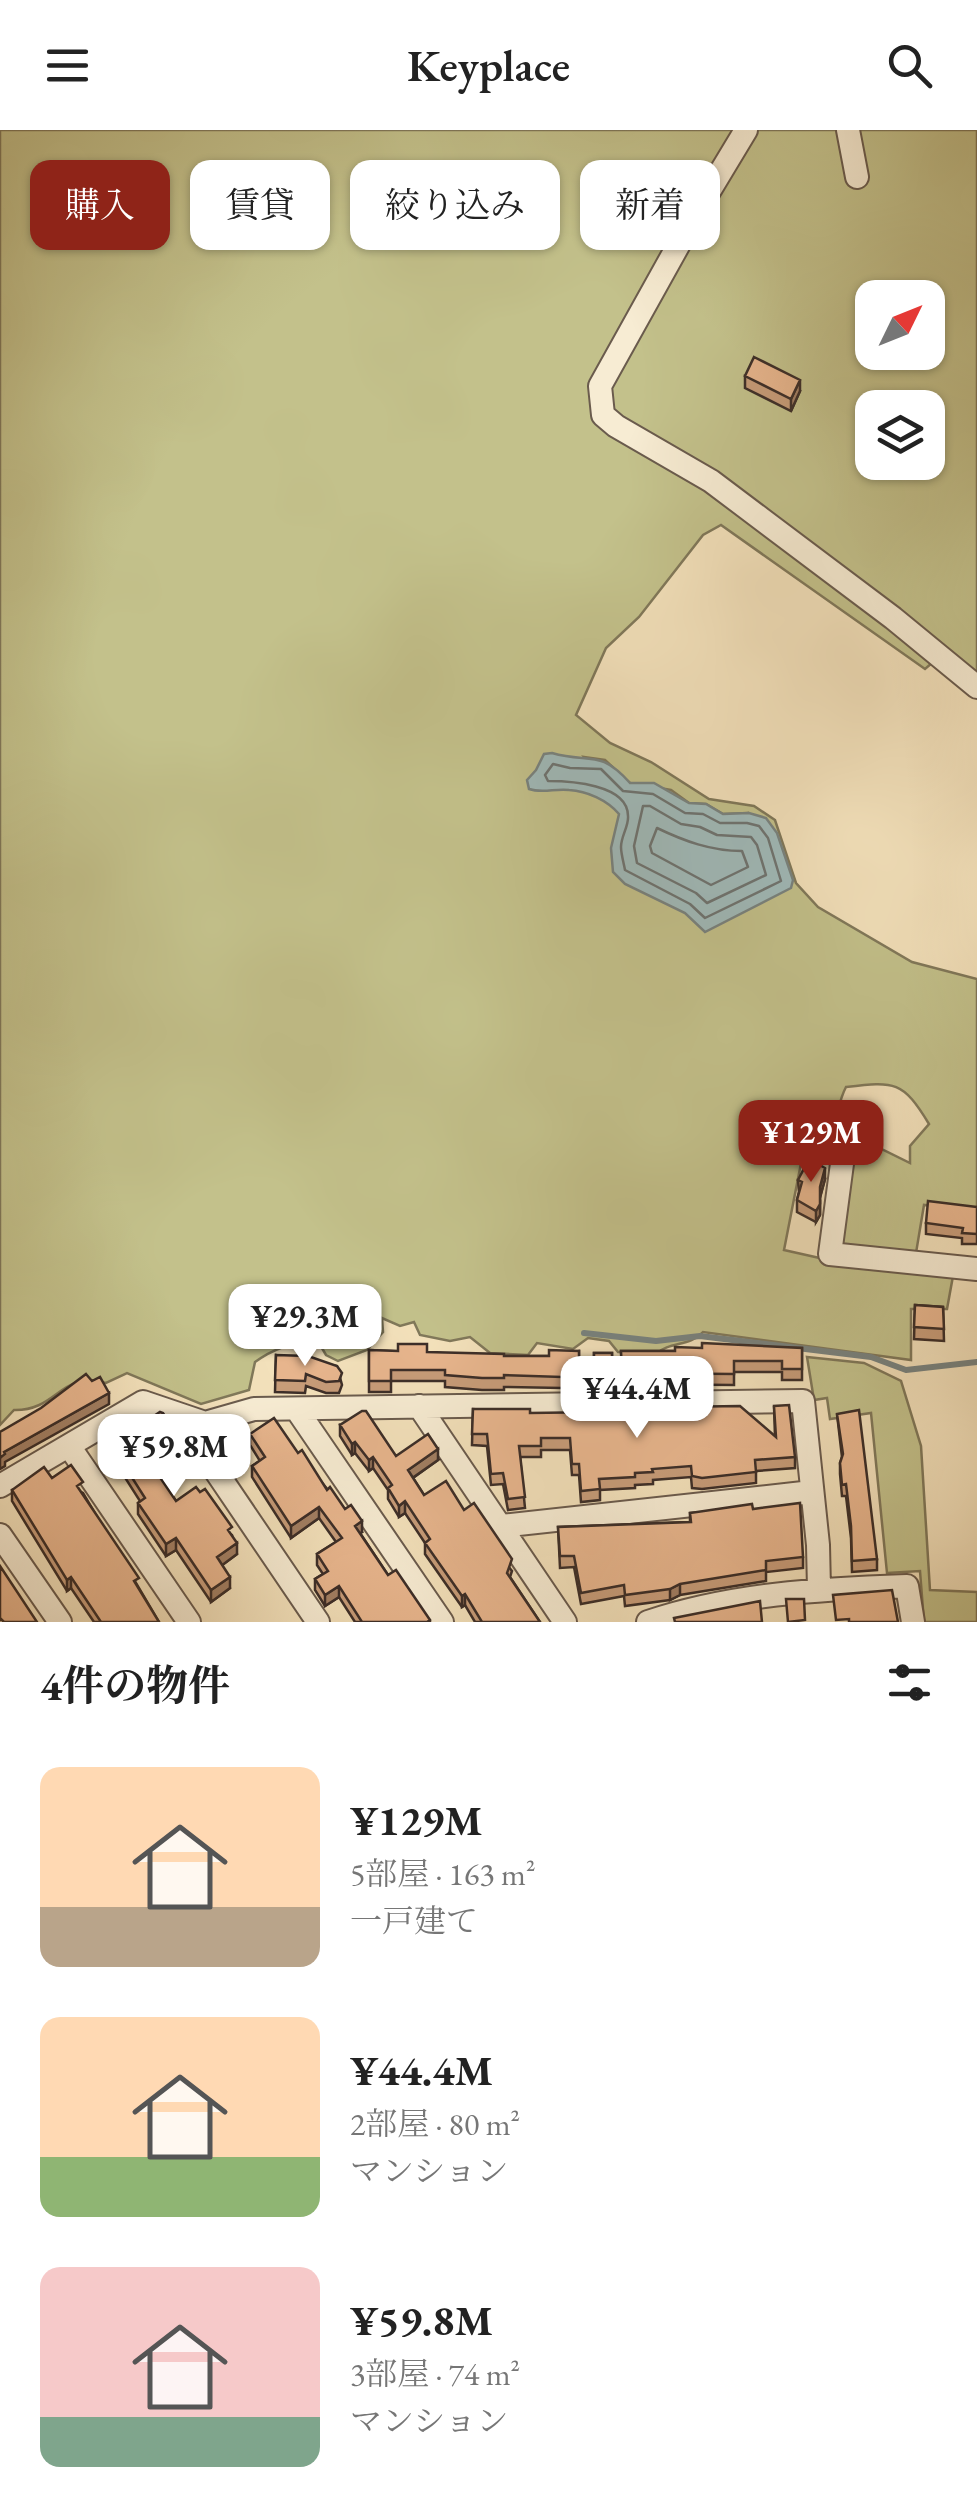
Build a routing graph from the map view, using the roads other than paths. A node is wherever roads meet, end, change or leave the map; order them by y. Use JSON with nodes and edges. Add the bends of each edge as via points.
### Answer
{"nodes":[{"id":1,"x":746,"y":130,"type":"edge"},
{"id":2,"x":848,"y":130,"type":"edge"},
{"id":3,"x":857,"y":177,"type":"dead end"},
{"id":4,"x":977,"y":687,"type":"edge"},
{"id":5,"x":846,"y":1126,"type":"dead end"},
{"id":6,"x":977,"y":1269,"type":"edge"},
{"id":7,"x":419,"y":1406,"type":"junction"},
{"id":8,"x":297,"y":1410,"type":"junction"},
{"id":9,"x":177,"y":1414,"type":"junction"},
{"id":10,"x":69,"y":1446,"type":"junction"},
{"id":11,"x":0,"y":1486,"type":"edge"},
{"id":12,"x":812,"y":1492,"type":"junction"},
{"id":13,"x":500,"y":1526,"type":"junction"},
{"id":14,"x":0,"y":1535,"type":"edge"},
{"id":15,"x":819,"y":1590,"type":"junction"},
{"id":16,"x":60,"y":1622,"type":"edge"},
{"id":17,"x":189,"y":1622,"type":"edge"},
{"id":18,"x":318,"y":1622,"type":"edge"},
{"id":19,"x":442,"y":1622,"type":"edge"},
{"id":20,"x":565,"y":1622,"type":"edge"},
{"id":21,"x":650,"y":1622,"type":"edge"},
{"id":22,"x":913,"y":1622,"type":"edge"}],
"edges":[{"from":1,"to":4,"type":"street","via":[[600,386],[603,415],[782,532]]},
{"from":2,"to":3,"type":"street"},
{"from":5,"to":6,"type":"street","via":[[830,1254]]},
{"from":7,"to":8,"type":"street"},
{"from":7,"to":12,"type":"street","via":[[803,1401]]},
{"from":7,"to":13,"type":"street"},
{"from":8,"to":9,"type":"street","via":[[254,1409],[204,1423]]},
{"from":8,"to":19,"type":"street"},
{"from":9,"to":10,"type":"street","via":[[143,1402]]},
{"from":9,"to":18,"type":"street"},
{"from":10,"to":11,"type":"street"},
{"from":10,"to":17,"type":"street"},
{"from":12,"to":13,"type":"street"},
{"from":12,"to":15,"type":"street"},
{"from":13,"to":20,"type":"street"},
{"from":14,"to":16,"type":"street"},
{"from":15,"to":21,"type":"street","via":[[689,1608]]},
{"from":15,"to":22,"type":"street","via":[[907,1586]]}]}
